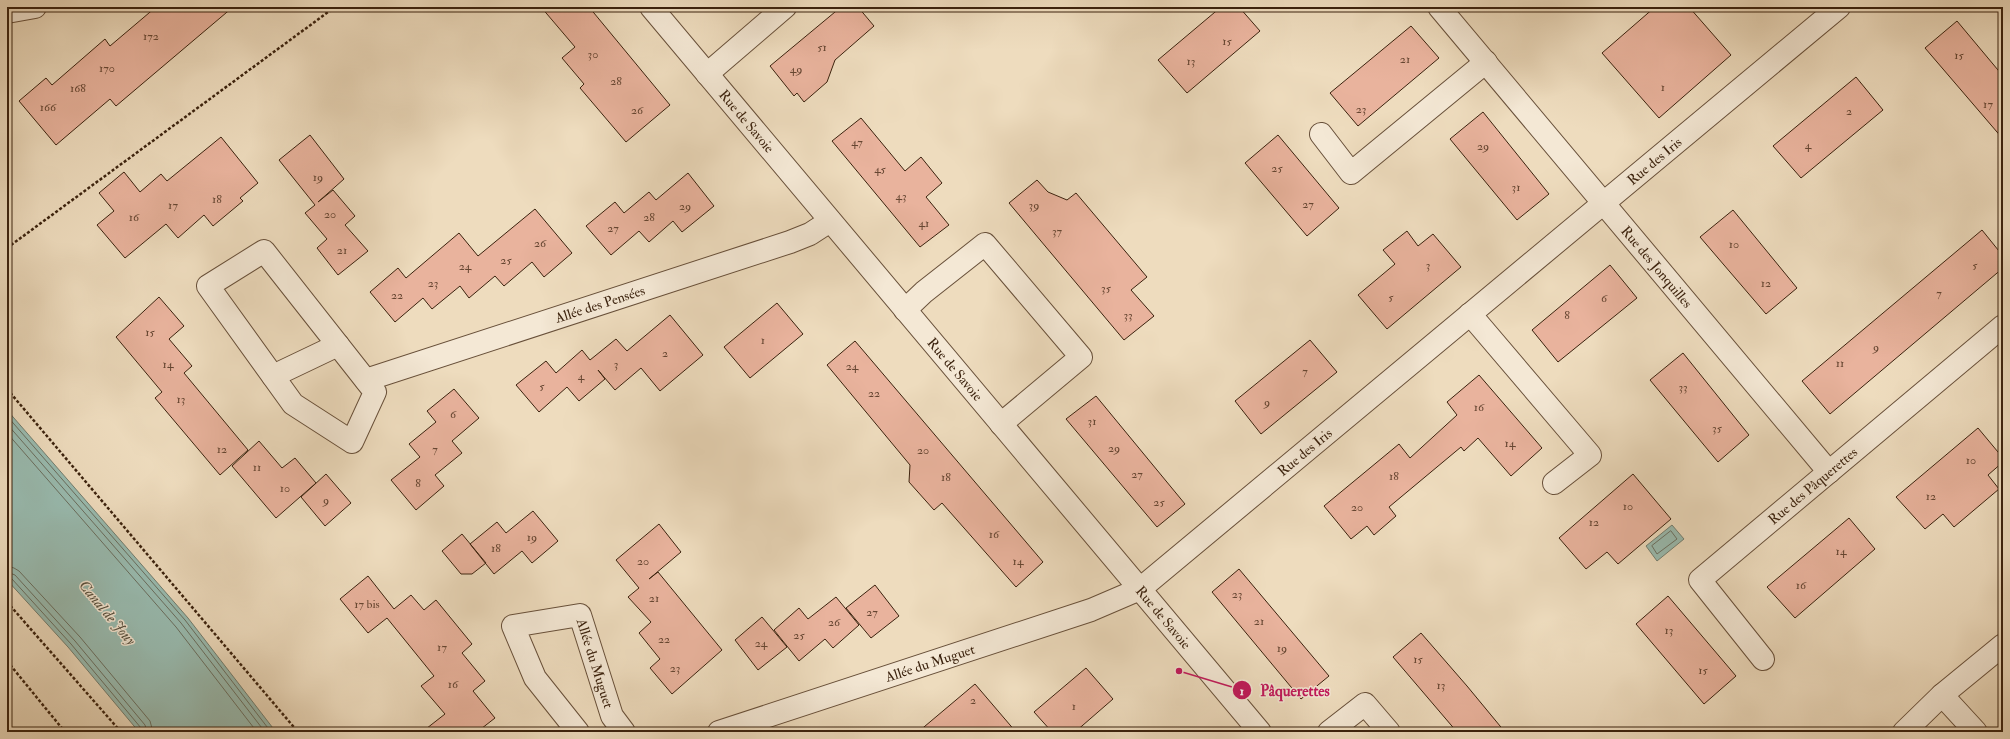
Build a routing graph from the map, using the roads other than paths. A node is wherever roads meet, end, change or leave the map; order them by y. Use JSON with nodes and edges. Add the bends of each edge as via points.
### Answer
{"nodes":[{"id":1,"x":35,"y":7,"type":"edge"},
{"id":2,"x":651,"y":7,"type":"edge"},
{"id":3,"x":785,"y":7,"type":"edge"},
{"id":4,"x":1439,"y":7,"type":"edge"},
{"id":5,"x":1839,"y":7,"type":"edge"},
{"id":6,"x":7,"y":12,"type":"edge"},
{"id":7,"x":1486,"y":62,"type":"junction"},
{"id":8,"x":707,"y":74,"type":"junction"},
{"id":9,"x":1321,"y":134,"type":"dead end"},
{"id":10,"x":1603,"y":203,"type":"junction"},
{"id":11,"x":830,"y":221,"type":"junction"},
{"id":12,"x":905,"y":310,"type":"junction"},
{"id":13,"x":1470,"y":314,"type":"junction"},
{"id":14,"x":2003,"y":326,"type":"edge"},
{"id":15,"x":338,"y":345,"type":"junction"},
{"id":16,"x":273,"y":376,"type":"junction"},
{"id":17,"x":366,"y":380,"type":"junction"},
{"id":18,"x":1001,"y":424,"type":"junction"},
{"id":19,"x":1829,"y":472,"type":"junction"},
{"id":20,"x":1554,"y":484,"type":"dead end"},
{"id":21,"x":1140,"y":589,"type":"junction"},
{"id":22,"x":2003,"y":645,"type":"edge"},
{"id":23,"x":1763,"y":659,"type":"dead end"},
{"id":24,"x":1942,"y":695,"type":"junction"},
{"id":25,"x":578,"y":732,"type":"edge"},
{"id":26,"x":624,"y":732,"type":"edge"},
{"id":27,"x":719,"y":732,"type":"edge"},
{"id":28,"x":1260,"y":732,"type":"edge"},
{"id":29,"x":1329,"y":732,"type":"edge"},
{"id":30,"x":1389,"y":732,"type":"edge"},
{"id":31,"x":1904,"y":732,"type":"edge"},
{"id":32,"x":1976,"y":732,"type":"edge"}],
"edges":[{"from":1,"to":6,"type":"street"},
{"from":2,"to":8,"type":"street","name":"Rue de Savoie"},
{"from":3,"to":8,"type":"street"},
{"from":4,"to":7,"type":"street","name":"Rue des Jonquilles"},
{"from":5,"to":10,"type":"street","name":"Rue des Iris"},
{"from":7,"to":9,"type":"street","via":[[1352,173]]},
{"from":7,"to":10,"type":"street","name":"Rue des Jonquilles"},
{"from":8,"to":11,"type":"street","name":"Rue de Savoie"},
{"from":10,"to":13,"type":"street","name":"Rue des Iris"},
{"from":10,"to":19,"type":"street","name":"Rue des Jonquilles"},
{"from":11,"to":12,"type":"street","name":"Rue de Savoie"},
{"from":11,"to":17,"type":"street","name":"Allée des Pensées","via":[[810,234],[790,242]]},
{"from":12,"to":18,"type":"street","name":"Rue de Savoie"},
{"from":12,"to":18,"type":"street","via":[[985,244],[1081,357]]},
{"from":13,"to":20,"type":"street","via":[[1590,455]]},
{"from":13,"to":21,"type":"street","name":"Rue des Iris"},
{"from":14,"to":19,"type":"street","name":"Rue des Pâquerettes"},
{"from":15,"to":16,"type":"street"},
{"from":15,"to":16,"type":"street","via":[[264,251],[208,286]]},
{"from":15,"to":17,"type":"street"},
{"from":16,"to":17,"type":"street","via":[[293,404],[352,442],[375,392]]},
{"from":18,"to":21,"type":"street","name":"Rue de Savoie"},
{"from":19,"to":23,"type":"street","name":"Rue des Pâquerettes","via":[[1700,580]]},
{"from":21,"to":27,"type":"street","name":"Allée du Muguet","via":[[1091,610]]},
{"from":21,"to":28,"type":"street","name":"Rue de Savoie"},
{"from":22,"to":24,"type":"street"},
{"from":24,"to":31,"type":"street"},
{"from":24,"to":32,"type":"street"},
{"from":25,"to":26,"type":"street","name":"Allée du Muguet","via":[[535,678],[513,626],[580,615],[612,716]]},
{"from":29,"to":30,"type":"street","via":[[1365,704]]}]}
